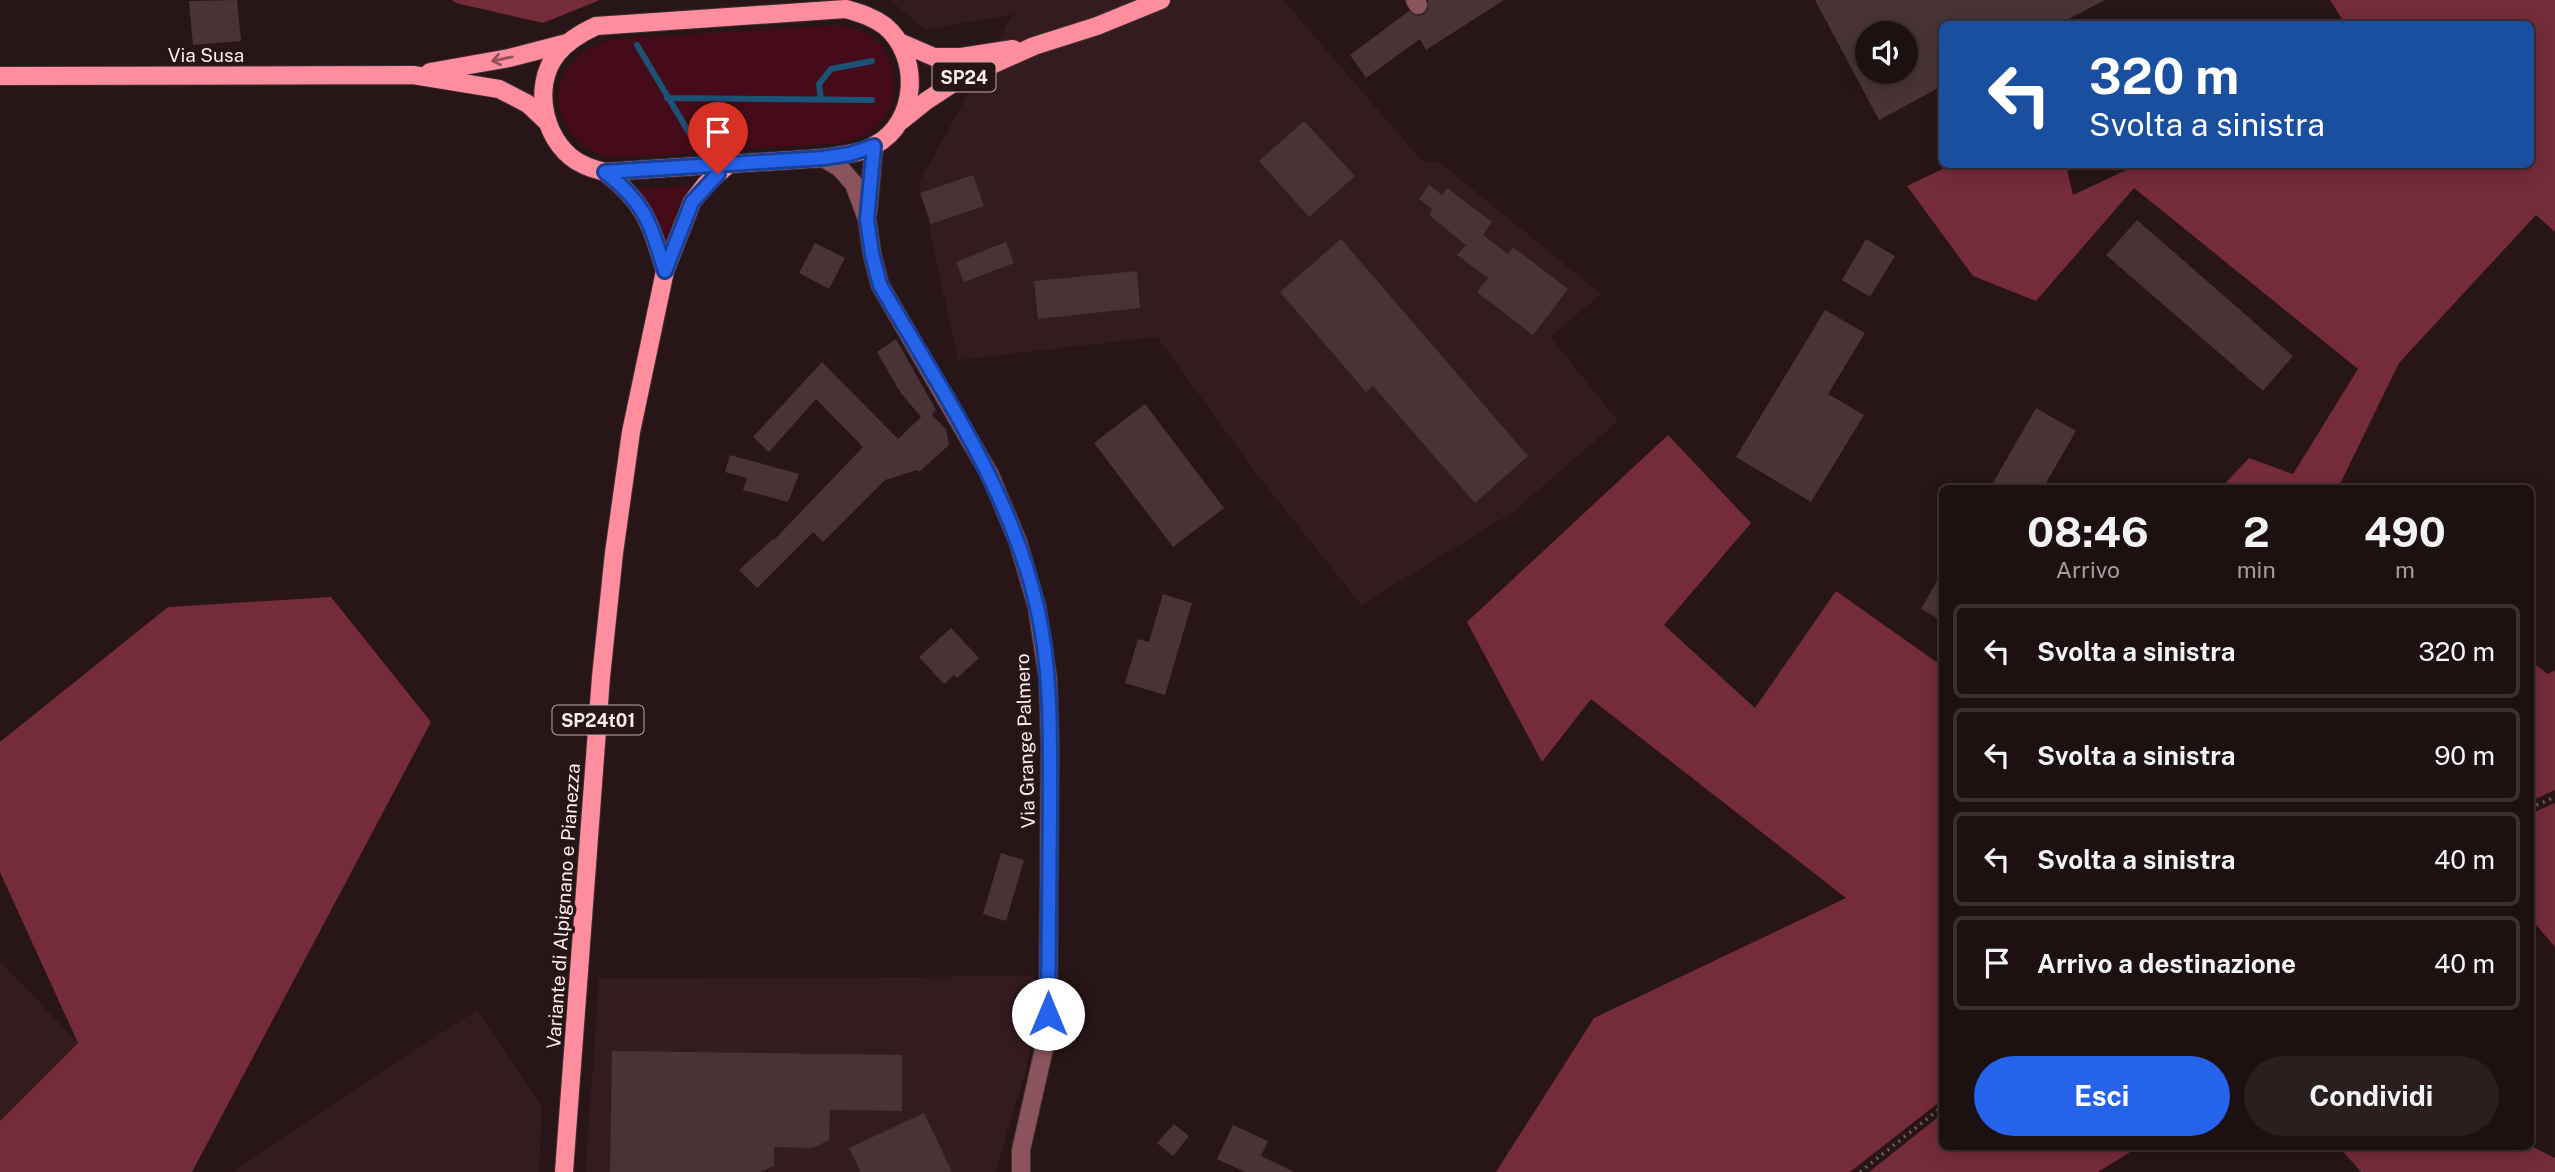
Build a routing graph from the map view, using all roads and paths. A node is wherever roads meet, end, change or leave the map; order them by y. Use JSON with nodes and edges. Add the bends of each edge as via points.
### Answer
{"nodes":[{"id":1,"x":1161,"y":0,"type":"edge"},
{"id":2,"x":568,"y":42,"type":"junction"},
{"id":3,"x":899,"y":42,"type":"junction"},
{"id":4,"x":1034,"y":46,"type":"junction"},
{"id":5,"x":413,"y":75,"type":"junction"},
{"id":6,"x":0,"y":76,"type":"edge"},
{"id":7,"x":901,"y":121,"type":"junction"},
{"id":8,"x":547,"y":122,"type":"junction"},
{"id":9,"x":874,"y":146,"type":"junction"},
{"id":10,"x":823,"y":158,"type":"junction"},
{"id":11,"x":729,"y":164,"type":"junction"},
{"id":12,"x":605,"y":172,"type":"junction"},
{"id":13,"x":867,"y":219,"type":"junction"},
{"id":14,"x":665,"y":271,"type":"junction"},
{"id":15,"x":2555,"y":797,"type":"edge"},
{"id":16,"x":2534,"y":806,"type":"edge"},
{"id":17,"x":1939,"y":1109,"type":"edge"},
{"id":18,"x":564,"y":1172,"type":"edge"},
{"id":19,"x":1021,"y":1172,"type":"edge"},
{"id":20,"x":1860,"y":1172,"type":"edge"}],
"edges":[{"from":1,"to":4,"type":"main road","number":"SP24"},
{"from":2,"to":3,"type":"main road","number":"SP24","via":[[596,26],[846,9],[870,16]]},
{"from":2,"to":5,"type":"main road","name":"Via Susa","number":"SP24","one_way":true},
{"from":2,"to":8,"type":"main road","number":"SP24","via":[[545,76]]},
{"from":3,"to":4,"type":"main road","number":"SP24","via":[[934,57]]},
{"from":3,"to":7,"type":"main road","number":"SP24","via":[[909,64],[910,82]]},
{"from":4,"to":7,"type":"main road","number":"SP24","via":[[958,80]]},
{"from":5,"to":6,"type":"main road","name":"Via Susa","number":"SP24"},
{"from":5,"to":8,"type":"main road","name":"Via Susa","number":"SP24","via":[[499,89],[528,104]]},
{"from":7,"to":9,"type":"main road","number":"SP24"},
{"from":8,"to":12,"type":"main road","number":"SP24","via":[[568,154],[582,165]]},
{"from":9,"to":10,"type":"main road","number":"SP24"},
{"from":9,"to":13,"type":"street","name":"Via Grange Palmero"},
{"from":10,"to":11,"type":"main road","number":"SP24"},
{"from":10,"to":13,"type":"street","name":"Via Grange Palmero","via":[[854,184]]},
{"from":11,"to":12,"type":"main road","number":"SP24"},
{"from":11,"to":14,"type":"main road","name":"Variante di Alpignano e Pianezza","number":"SP24t01","via":[[692,202]]},
{"from":12,"to":14,"type":"main road","via":[[626,188],[647,216]]},
{"from":13,"to":19,"type":"street","name":"Via Grange Palmero","via":[[880,285],[990,475],[1018,542],[1037,607],[1048,679],[1050,745],[1048,1031],[1021,1150]]},
{"from":14,"to":18,"type":"main road","name":"Variante di Alpignano e Pianezza","number":"SP24t01","via":[[631,432],[614,553]]},
{"from":15,"to":16,"type":"path"},
{"from":17,"to":20,"type":"path"}]}
